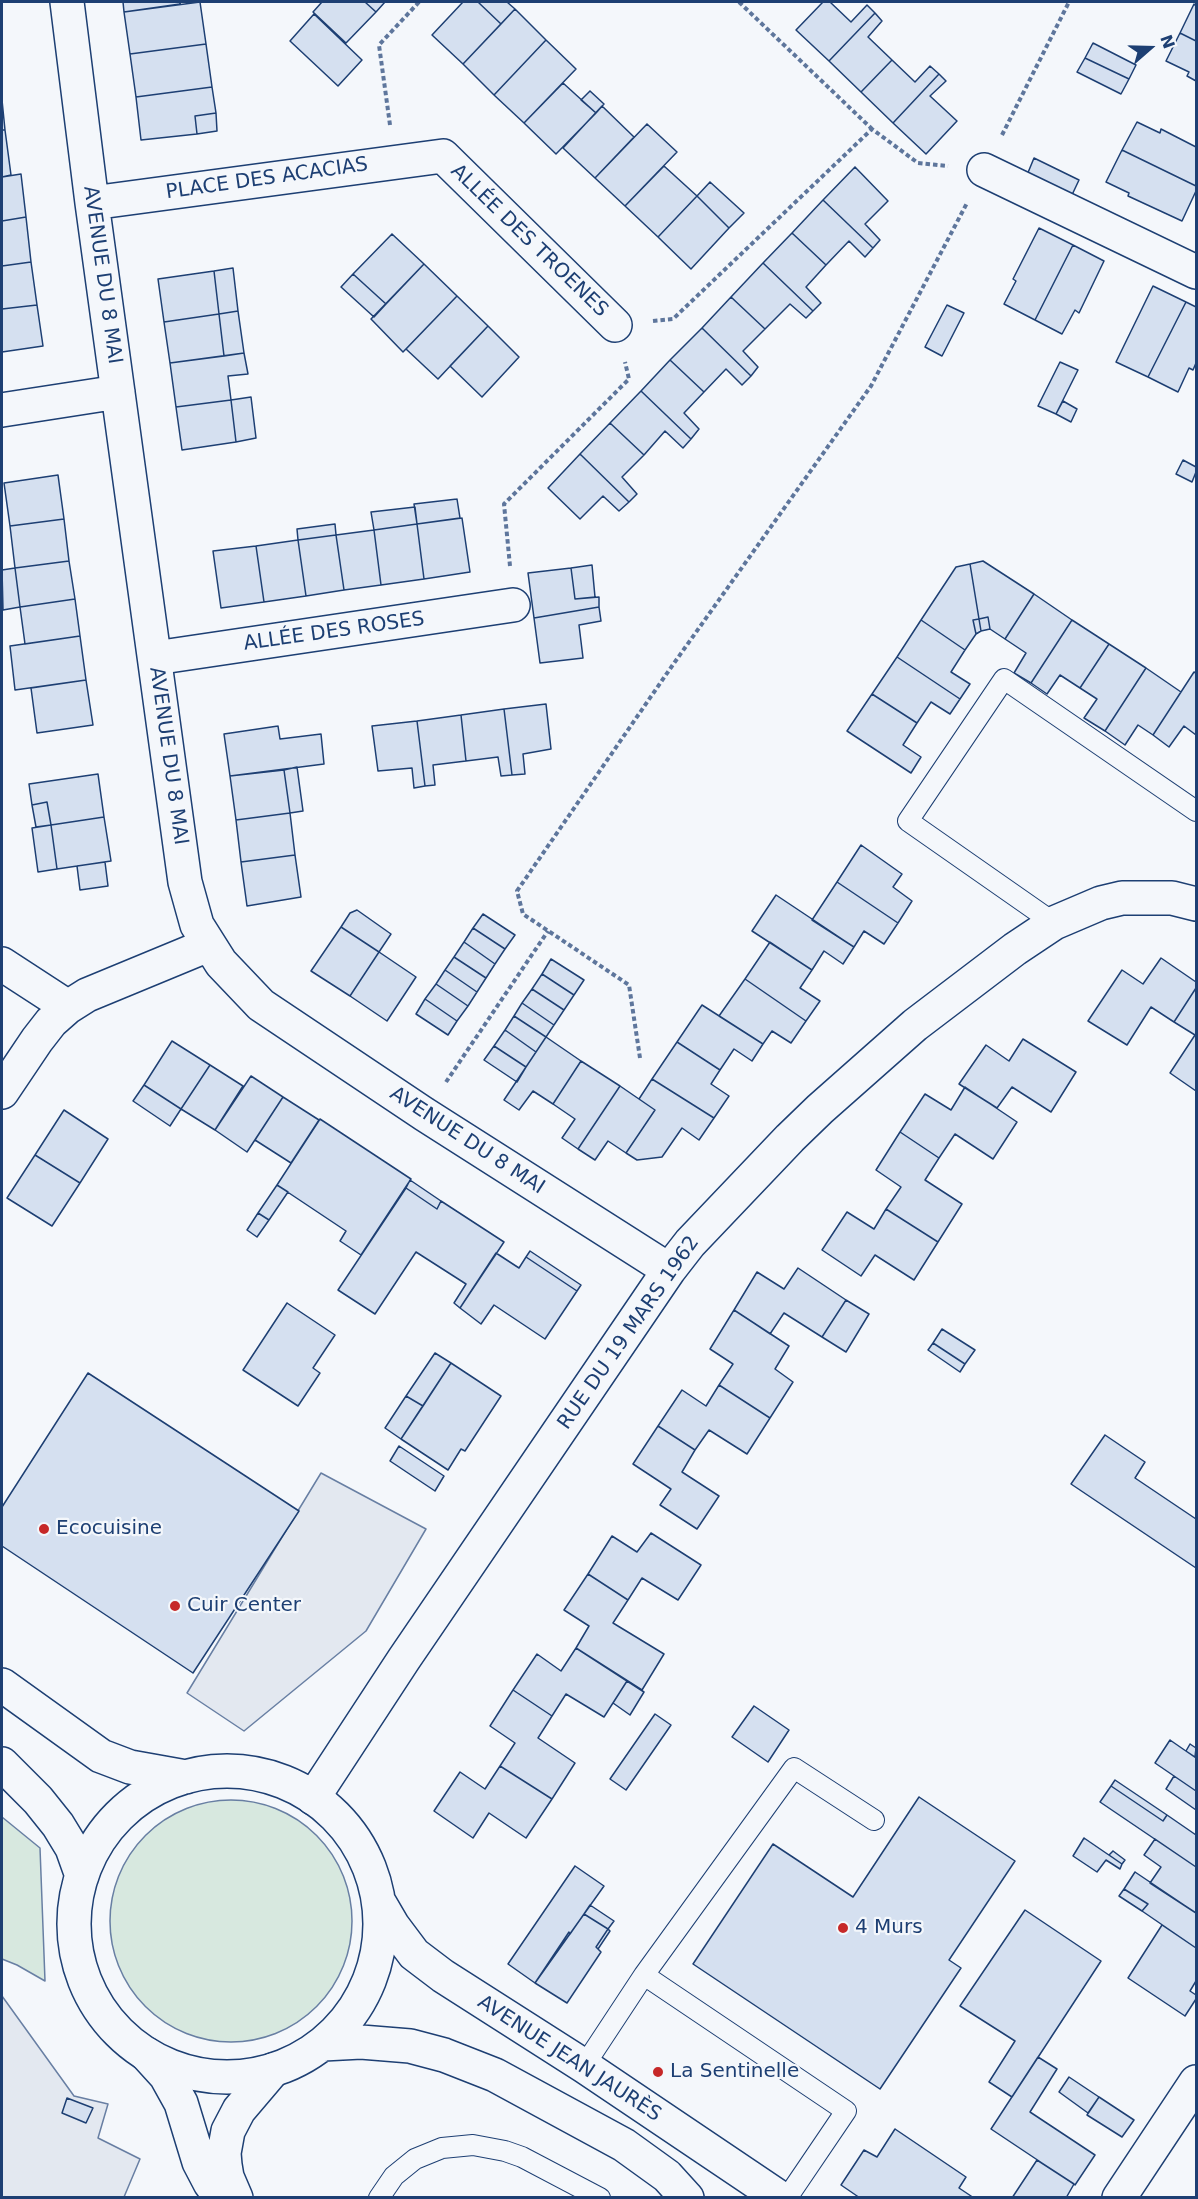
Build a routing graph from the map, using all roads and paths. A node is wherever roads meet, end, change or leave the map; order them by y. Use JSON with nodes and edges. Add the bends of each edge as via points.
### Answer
{"nodes":[{"id":1,"x":67,"y":2,"type":"edge"},
{"id":2,"x":419,"y":2,"type":"edge"},
{"id":3,"x":739,"y":2,"type":"edge"},
{"id":4,"x":1069,"y":2,"type":"edge"},
{"id":5,"x":872,"y":129,"type":"junction"},
{"id":6,"x":443,"y":156,"type":"joint"},
{"id":7,"x":396,"y":162,"type":"junction"},
{"id":8,"x":984,"y":170,"type":"junction"},
{"id":9,"x":92,"y":203,"type":"junction"},
{"id":10,"x":1194,"y":263,"type":"edge"},
{"id":11,"x":615,"y":325,"type":"junction"},
{"id":12,"x":118,"y":392,"type":"junction"},
{"id":13,"x":2,"y":410,"type":"edge"},
{"id":14,"x":513,"y":605,"type":"joint"},
{"id":15,"x":155,"y":658,"type":"junction"},
{"id":16,"x":1197,"y":811,"type":"edge"},
{"id":17,"x":1197,"y":904,"type":"edge"},
{"id":18,"x":1054,"y":923,"type":"junction"},
{"id":19,"x":548,"y":931,"type":"junction"},
{"id":20,"x":208,"y":945,"type":"junction"},
{"id":21,"x":2,"y":964,"type":"edge"},
{"id":22,"x":68,"y":1007,"type":"junction"},
{"id":23,"x":640,"y":1058,"type":"dead end"},
{"id":24,"x":2,"y":1092,"type":"edge"},
{"id":25,"x":424,"y":1114,"type":"junction"},
{"id":26,"x":669,"y":1270,"type":"junction"},
{"id":27,"x":2,"y":1685,"type":"edge"},
{"id":28,"x":2,"y":1764,"type":"edge"},
{"id":29,"x":186,"y":1777,"type":"junction"},
{"id":30,"x":313,"y":1797,"type":"junction"},
{"id":31,"x":874,"y":1820,"type":"dead end"},
{"id":32,"x":82,"y":1876,"type":"junction"},
{"id":33,"x":378,"y":1900,"type":"junction"},
{"id":34,"x":644,"y":1975,"type":"junction"},
{"id":35,"x":323,"y":2044,"type":"junction"},
{"id":36,"x":146,"y":2054,"type":"junction"},
{"id":37,"x":584,"y":2066,"type":"junction"},
{"id":38,"x":273,"y":2070,"type":"junction"},
{"id":39,"x":1197,"y":2082,"type":"edge"},
{"id":40,"x":677,"y":2187,"type":"edge"},
{"id":41,"x":220,"y":2198,"type":"edge"},
{"id":42,"x":236,"y":2198,"type":"edge"},
{"id":43,"x":379,"y":2198,"type":"edge"},
{"id":44,"x":600,"y":2198,"type":"edge"},
{"id":45,"x":700,"y":2198,"type":"edge"},
{"id":46,"x":780,"y":2198,"type":"edge"},
{"id":47,"x":787,"y":2198,"type":"edge"},
{"id":48,"x":1119,"y":2198,"type":"edge"}],
"edges":[{"from":1,"to":9,"type":"street","name":"AVENUE DU 8 MAI"},
{"from":2,"to":7,"type":"path","via":[[379,45]]},
{"from":3,"to":5,"type":"path"},
{"from":4,"to":8,"type":"path"},
{"from":5,"to":8,"type":"path","via":[[918,163]]},
{"from":5,"to":11,"type":"path","via":[[673,319]]},
{"from":6,"to":7,"type":"street","name":"PLACE DES ACACIAS"},
{"from":6,"to":11,"type":"street","name":"ALLÉE DES TROENES"},
{"from":7,"to":9,"type":"street","name":"PLACE DES ACACIAS"},
{"from":8,"to":10,"type":"street"},
{"from":8,"to":19,"type":"path","via":[[871,386],[517,891],[523,914]]},
{"from":9,"to":12,"type":"street","name":"AVENUE DU 8 MAI"},
{"from":11,"to":14,"type":"path","via":[[629,379],[504,504]]},
{"from":12,"to":13,"type":"street"},
{"from":12,"to":15,"type":"street","name":"AVENUE DU 8 MAI"},
{"from":14,"to":15,"type":"street","name":"ALLÉE DES ROSES"},
{"from":15,"to":20,"type":"street","name":"AVENUE DU 8 MAI","via":[[185,882]]},
{"from":16,"to":18,"type":"lane","via":[[1004,679],[908,821]]},
{"from":17,"to":18,"type":"street","name":"RUE DU 19 MARS 1962","via":[[1172,898],[1122,898],[1078,910]]},
{"from":18,"to":26,"type":"street","name":"RUE DU 19 MARS 1962","via":[[915,1025],[828,1101],[690,1243]]},
{"from":19,"to":23,"type":"path","via":[[629,985]]},
{"from":19,"to":25,"type":"path"},
{"from":20,"to":22,"type":"street","via":[[87,995]]},
{"from":20,"to":25,"type":"street","name":"AVENUE DU 8 MAI","via":[[261,1005]]},
{"from":21,"to":22,"type":"street"},
{"from":22,"to":24,"type":"street","via":[[37,1040]]},
{"from":25,"to":26,"type":"street","name":"AVENUE DU 8 MAI"},
{"from":26,"to":30,"type":"street","name":"RUE DU 19 MARS 1962"},
{"from":27,"to":29,"type":"street","via":[[101,1756],[130,1767]]},
{"from":28,"to":32,"type":"street","via":[[58,1825]]},
{"from":29,"to":30,"type":"street","via":[[243,1772],[280,1780]]},
{"from":29,"to":32,"type":"street","via":[[152,1791],[122,1813],[99,1842]]},
{"from":30,"to":33,"type":"street","via":[[352,1835],[368,1866]]},
{"from":31,"to":34,"type":"lane","via":[[794,1768]]},
{"from":32,"to":36,"type":"street","via":[[75,1926],[84,1976],[109,2020]]},
{"from":33,"to":35,"type":"street","via":[[377,1953],[366,1988],[348,2018]]},
{"from":33,"to":37,"type":"street","name":"AVENUE JEAN JAURÈS","via":[[404,1941],[422,1960]]},
{"from":34,"to":37,"type":"lane"},
{"from":34,"to":47,"type":"lane","via":[[846,2111]]},
{"from":35,"to":38,"type":"street","via":[[299,2060]]},
{"from":35,"to":40,"type":"street","via":[[396,2044],[459,2060],[495,2075],[624,2145]]},
{"from":36,"to":38,"type":"street","via":[[208,2076],[241,2077]]},
{"from":36,"to":41,"type":"street","via":[[166,2076],[181,2103],[199,2162]]},
{"from":37,"to":46,"type":"street","name":"AVENUE JEAN JAURÈS"},
{"from":38,"to":42,"type":"street","via":[[239,2110],[228,2131],[225,2165]]},
{"from":39,"to":48,"type":"street"},
{"from":40,"to":45,"type":"lane"},
{"from":43,"to":44,"type":"lane","via":[[394,2176],[415,2159],[442,2148],[467,2145],[488,2146],[522,2157]]}]}
